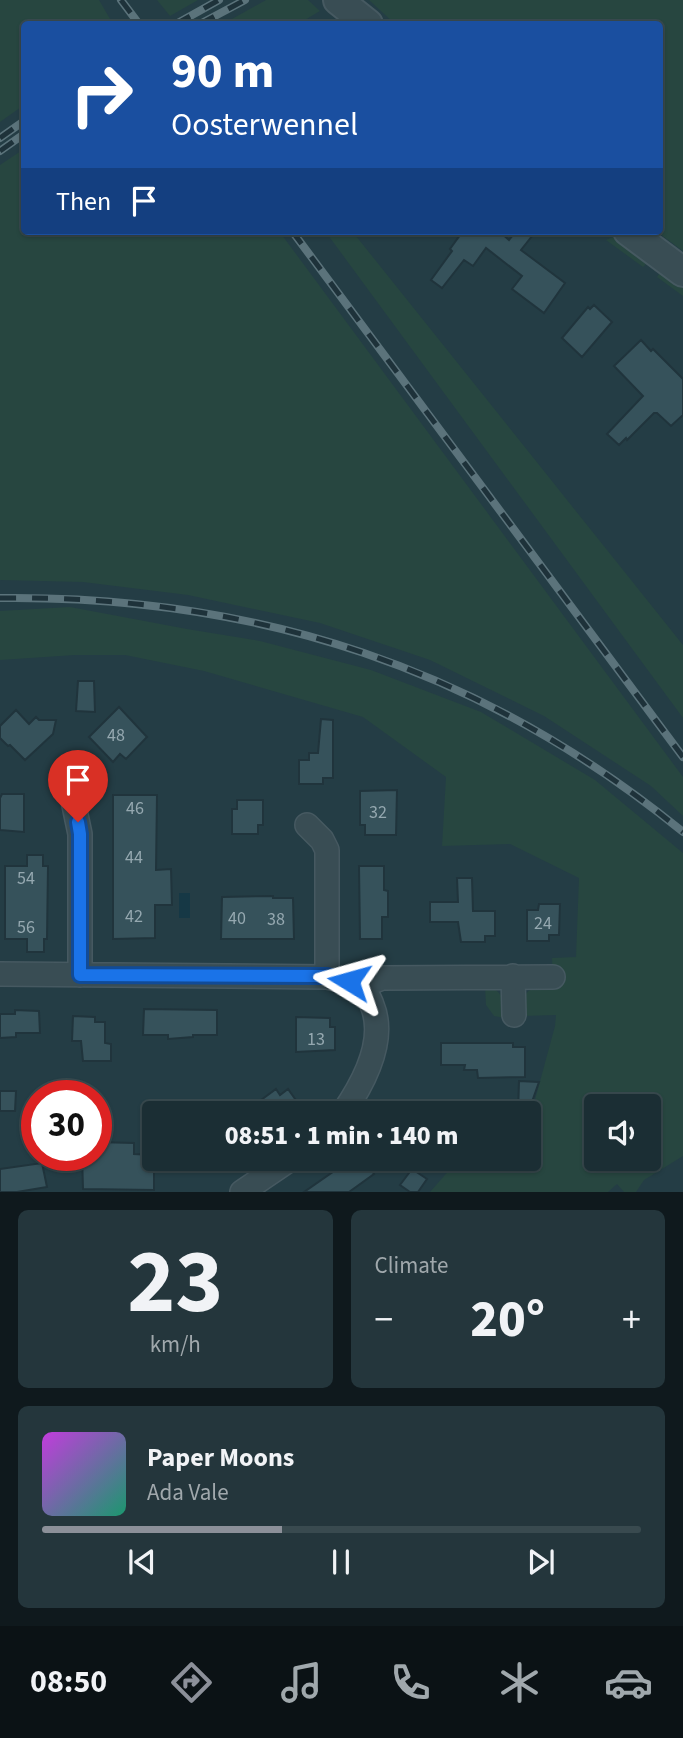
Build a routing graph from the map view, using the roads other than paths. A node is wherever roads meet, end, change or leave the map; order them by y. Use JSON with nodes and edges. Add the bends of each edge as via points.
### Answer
{"nodes":[{"id":1,"x":338,"y":0,"type":"edge"},
{"id":2,"x":364,"y":21,"type":"edge"},
{"id":3,"x":633,"y":235,"type":"edge"},
{"id":4,"x":683,"y":272,"type":"edge"},
{"id":5,"x":71,"y":791,"type":"dead end"},
{"id":6,"x":307,"y":825,"type":"dead end"},
{"id":7,"x":0,"y":974,"type":"edge"},
{"id":8,"x":80,"y":975,"type":"junction"},
{"id":9,"x":327,"y":976,"type":"junction"},
{"id":10,"x":513,"y":976,"type":"junction"},
{"id":11,"x":553,"y":977,"type":"dead end"},
{"id":12,"x":362,"y":986,"type":"junction"},
{"id":13,"x":514,"y":1015,"type":"dead end"},
{"id":14,"x":351,"y":1101,"type":"edge"},
{"id":15,"x":273,"y":1171,"type":"edge"},
{"id":16,"x":242,"y":1192,"type":"edge"}],
"edges":[{"from":1,"to":2,"type":"street"},
{"from":3,"to":4,"type":"street"},
{"from":5,"to":8,"type":"street","via":[[80,834]]},
{"from":6,"to":9,"type":"street","via":[[327,850]]},
{"from":7,"to":8,"type":"street"},
{"from":8,"to":9,"type":"street"},
{"from":9,"to":12,"type":"street"},
{"from":10,"to":11,"type":"street"},
{"from":10,"to":12,"type":"street","via":[[382,978]]},
{"from":10,"to":13,"type":"street"},
{"from":12,"to":14,"type":"street","via":[[373,1007],[376,1034],[370,1063]]},
{"from":15,"to":16,"type":"street"}]}
